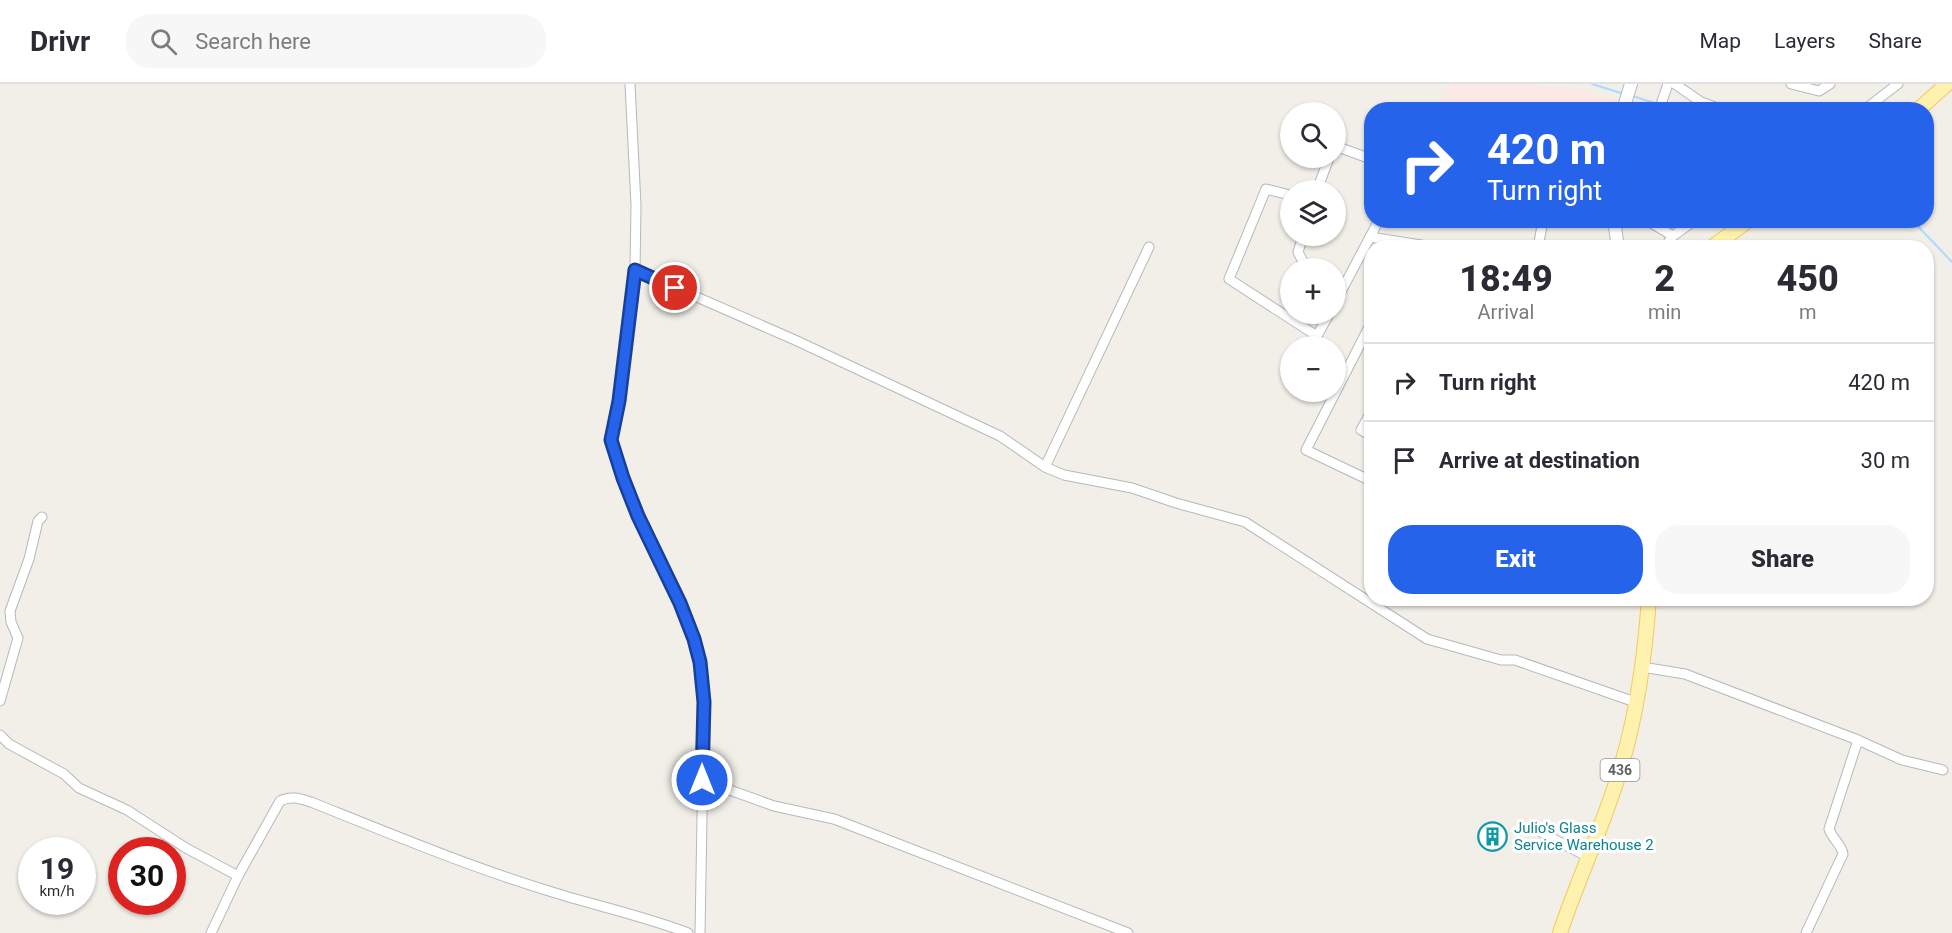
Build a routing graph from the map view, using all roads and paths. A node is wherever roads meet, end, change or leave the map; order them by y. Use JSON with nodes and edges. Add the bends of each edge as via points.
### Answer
{"nodes":[{"id":1,"x":630,"y":84,"type":"edge"},
{"id":2,"x":1668,"y":84,"type":"edge"},
{"id":3,"x":1675,"y":84,"type":"edge"},
{"id":4,"x":1791,"y":84,"type":"edge"},
{"id":5,"x":1830,"y":84,"type":"edge"},
{"id":6,"x":1898,"y":84,"type":"edge"},
{"id":7,"x":1947,"y":84,"type":"edge"},
{"id":8,"x":1631,"y":85,"type":"edge"},
{"id":9,"x":1625,"y":102,"type":"edge"},
{"id":10,"x":1661,"y":102,"type":"edge"},
{"id":11,"x":1701,"y":102,"type":"edge"},
{"id":12,"x":1874,"y":102,"type":"edge"},
{"id":13,"x":1927,"y":102,"type":"edge"},
{"id":14,"x":1346,"y":150,"type":"edge"},
{"id":15,"x":1364,"y":156,"type":"edge"},
{"id":16,"x":1280,"y":192,"type":"edge"},
{"id":17,"x":1375,"y":228,"type":"edge"},
{"id":18,"x":1660,"y":228,"type":"edge"},
{"id":19,"x":1684,"y":228,"type":"edge"},
{"id":20,"x":1738,"y":228,"type":"edge"},
{"id":21,"x":1673,"y":236,"type":"junction"},
{"id":22,"x":1370,"y":237,"type":"junction"},
{"id":23,"x":1368,"y":240,"type":"edge"},
{"id":24,"x":1385,"y":240,"type":"edge"},
{"id":25,"x":1670,"y":240,"type":"edge"},
{"id":26,"x":1722,"y":240,"type":"edge"},
{"id":27,"x":1364,"y":246,"type":"edge"},
{"id":28,"x":1149,"y":247,"type":"dead end"},
{"id":29,"x":635,"y":270,"type":"junction"},
{"id":30,"x":1346,"y":275,"type":"edge"},
{"id":31,"x":1280,"y":312,"type":"edge"},
{"id":32,"x":1298,"y":324,"type":"edge"},
{"id":33,"x":1324,"y":324,"type":"edge"},
{"id":34,"x":1364,"y":337,"type":"edge"},
{"id":35,"x":1045,"y":467,"type":"junction"},
{"id":36,"x":1364,"y":478,"type":"edge"},
{"id":37,"x":42,"y":517,"type":"dead end"},
{"id":38,"x":1364,"y":598,"type":"edge"},
{"id":39,"x":1376,"y":606,"type":"edge"},
{"id":40,"x":1648,"y":606,"type":"edge"},
{"id":41,"x":1642,"y":667,"type":"junction"},
{"id":42,"x":0,"y":701,"type":"edge"},
{"id":43,"x":1635,"y":702,"type":"junction"},
{"id":44,"x":0,"y":735,"type":"edge"},
{"id":45,"x":1858,"y":740,"type":"junction"},
{"id":46,"x":1943,"y":770,"type":"dead end"},
{"id":47,"x":702,"y":780,"type":"junction"},
{"id":48,"x":1535,"y":829,"type":"dead end"},
{"id":49,"x":1588,"y":857,"type":"junction"},
{"id":50,"x":238,"y":876,"type":"junction"},
{"id":51,"x":211,"y":933,"type":"edge"},
{"id":52,"x":688,"y":933,"type":"edge"},
{"id":53,"x":700,"y":933,"type":"edge"},
{"id":54,"x":1128,"y":933,"type":"edge"},
{"id":55,"x":1560,"y":933,"type":"edge"},
{"id":56,"x":1806,"y":933,"type":"edge"}],
"edges":[{"from":1,"to":29,"type":"street"},
{"from":2,"to":10,"type":"street"},
{"from":3,"to":11,"type":"street"},
{"from":4,"to":5,"type":"street","via":[[1819,91]]},
{"from":6,"to":12,"type":"street"},
{"from":7,"to":13,"type":"main road"},
{"from":8,"to":9,"type":"street"},
{"from":14,"to":15,"type":"street"},
{"from":16,"to":31,"type":"street","via":[[1266,189],[1229,279]]},
{"from":17,"to":22,"type":"street"},
{"from":18,"to":21,"type":"street"},
{"from":19,"to":21,"type":"street"},
{"from":20,"to":26,"type":"main road"},
{"from":21,"to":25,"type":"street"},
{"from":22,"to":23,"type":"street"},
{"from":22,"to":24,"type":"street"},
{"from":27,"to":30,"type":"street"},
{"from":28,"to":35,"type":"street"},
{"from":29,"to":35,"type":"street","via":[[1000,436]]},
{"from":29,"to":47,"type":"street","via":[[611,440],[638,516],[694,639],[704,702]]},
{"from":32,"to":33,"type":"street","via":[[1317,336]]},
{"from":34,"to":36,"type":"street","via":[[1306,450]]},
{"from":35,"to":38,"type":"street","via":[[1245,522]]},
{"from":37,"to":42,"type":"street","via":[[10,611],[10,622],[18,638]]},
{"from":39,"to":43,"type":"street","via":[[1427,639],[1501,660],[1515,660]]},
{"from":40,"to":41,"type":"main road","number":"436"},
{"from":41,"to":43,"type":"main road","number":"436"},
{"from":41,"to":45,"type":"street","via":[[1685,674]]},
{"from":43,"to":49,"type":"main road","number":"436","via":[[1620,769]]},
{"from":44,"to":50,"type":"street","via":[[79,788],[127,810]]},
{"from":45,"to":46,"type":"street","via":[[1902,760]]},
{"from":45,"to":56,"type":"street","via":[[1829,829],[1843,854]]},
{"from":47,"to":53,"type":"street"},
{"from":47,"to":54,"type":"street","via":[[774,806],[834,819]]},
{"from":48,"to":49,"type":"street"},
{"from":49,"to":55,"type":"main road","number":"436"},
{"from":50,"to":51,"type":"street"},
{"from":50,"to":52,"type":"street","via":[[280,801],[297,798],[482,868]]}]}
